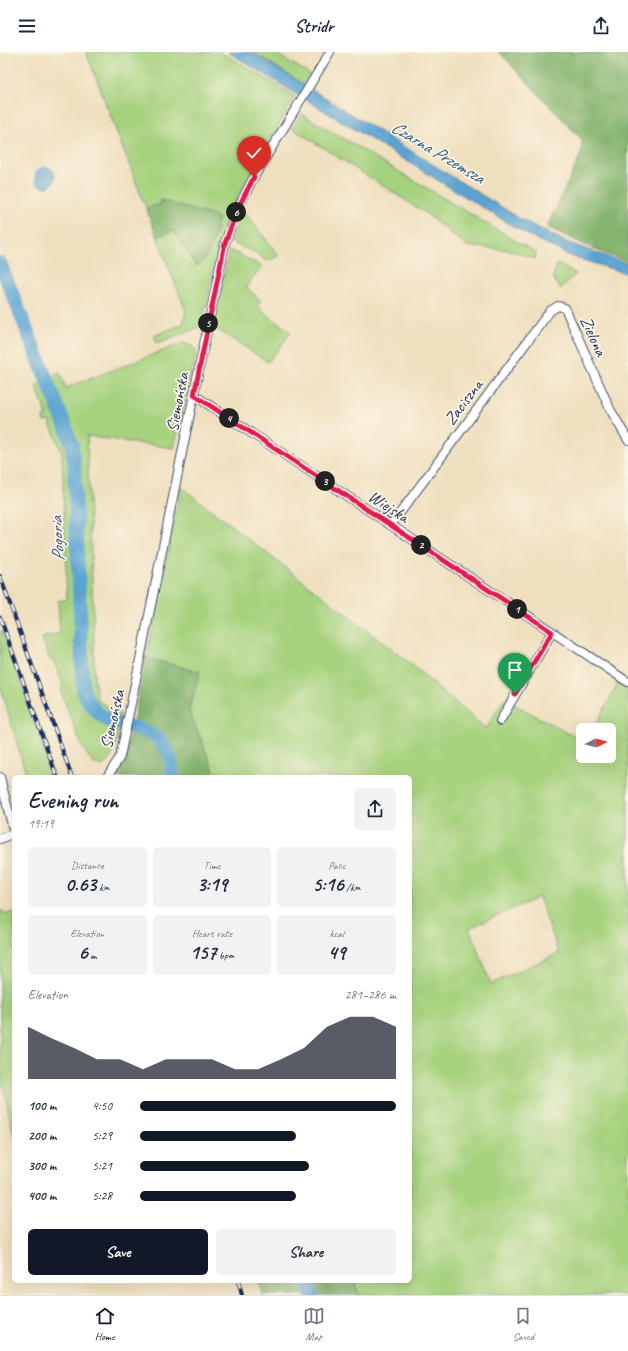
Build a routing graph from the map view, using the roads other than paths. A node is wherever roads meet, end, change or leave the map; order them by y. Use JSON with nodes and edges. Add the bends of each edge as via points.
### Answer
{"nodes":[{"id":1,"x":330,"y":52,"type":"edge"},
{"id":2,"x":565,"y":308,"type":"joint"},
{"id":3,"x":194,"y":395,"type":"junction"},
{"id":4,"x":628,"y":440,"type":"edge"},
{"id":5,"x":391,"y":525,"type":"junction"},
{"id":6,"x":552,"y":632,"type":"junction"},
{"id":7,"x":628,"y":682,"type":"edge"},
{"id":8,"x":500,"y":721,"type":"dead end"},
{"id":9,"x":108,"y":775,"type":"edge"},
{"id":10,"x":0,"y":777,"type":"edge"},
{"id":11,"x":12,"y":825,"type":"edge"},
{"id":12,"x":12,"y":834,"type":"edge"},
{"id":13,"x":0,"y":839,"type":"edge"}],
"edges":[{"from":1,"to":3,"type":"street","name":"Siemońska","via":[[238,208],[225,243]]},
{"from":2,"to":4,"type":"street","name":"Zielona","via":[[610,409]]},
{"from":2,"to":5,"type":"street","name":"Zaciszna","via":[[558,306],[550,311]]},
{"from":3,"to":5,"type":"street","name":"Wiejska"},
{"from":3,"to":9,"type":"street","name":"Siemońska","via":[[120,757]]},
{"from":5,"to":6,"type":"street","name":"Wiejska"},
{"from":6,"to":7,"type":"street","name":"Wiejska"},
{"from":6,"to":8,"type":"street"},
{"from":10,"to":11,"type":"street"},
{"from":12,"to":13,"type":"street"}]}
